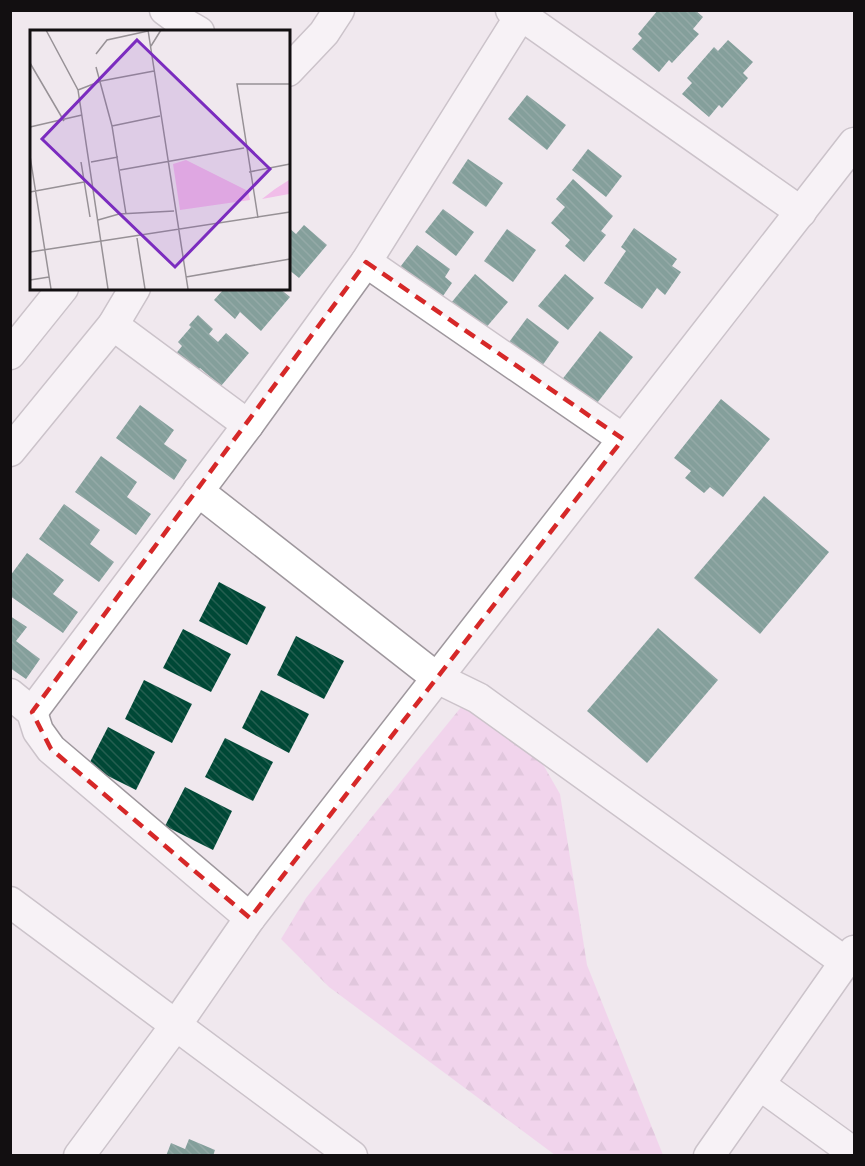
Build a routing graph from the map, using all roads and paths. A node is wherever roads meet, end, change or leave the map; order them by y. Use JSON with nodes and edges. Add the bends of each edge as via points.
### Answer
{"nodes":[{"id":1,"x":339,"y":10,"type":"edge"},
{"id":2,"x":519,"y":12,"type":"edge"},
{"id":3,"x":290,"y":69,"type":"edge"},
{"id":4,"x":855,"y":143,"type":"edge"},
{"id":5,"x":801,"y":212,"type":"junction"},
{"id":6,"x":366,"y":262,"type":"junction"},
{"id":7,"x":61,"y":290,"type":"edge"},
{"id":8,"x":134,"y":290,"type":"edge"},
{"id":9,"x":113,"y":325,"type":"junction"},
{"id":10,"x":10,"y":354,"type":"edge"},
{"id":11,"x":248,"y":425,"type":"junction"},
{"id":12,"x":623,"y":439,"type":"junction"},
{"id":13,"x":10,"y":451,"type":"edge"},
{"id":14,"x":198,"y":491,"type":"junction"},
{"id":15,"x":437,"y":678,"type":"junction"},
{"id":16,"x":21,"y":703,"type":"edge"},
{"id":17,"x":10,"y":902,"type":"edge"},
{"id":18,"x":250,"y":918,"type":"junction"},
{"id":19,"x":850,"y":957,"type":"edge"},
{"id":20,"x":176,"y":1025,"type":"junction"},
{"id":21,"x":760,"y":1085,"type":"junction"},
{"id":22,"x":855,"y":1153,"type":"edge"},
{"id":23,"x":79,"y":1155,"type":"edge"},
{"id":24,"x":352,"y":1155,"type":"edge"},
{"id":25,"x":709,"y":1155,"type":"edge"}],
"edges":[{"from":1,"to":3,"type":"street","via":[[324,33]]},
{"from":2,"to":5,"type":"street"},
{"from":2,"to":6,"type":"street"},
{"from":4,"to":5,"type":"street"},
{"from":5,"to":12,"type":"street"},
{"from":6,"to":11,"type":"street"},
{"from":6,"to":12,"type":"street"},
{"from":7,"to":10,"type":"street"},
{"from":8,"to":9,"type":"street"},
{"from":9,"to":11,"type":"street"},
{"from":9,"to":13,"type":"street"},
{"from":11,"to":14,"type":"street"},
{"from":12,"to":15,"type":"street"},
{"from":14,"to":15,"type":"street"},
{"from":14,"to":16,"type":"street"},
{"from":15,"to":18,"type":"street"},
{"from":15,"to":19,"type":"street","via":[[478,698]]},
{"from":16,"to":18,"type":"street","via":[[51,749]]},
{"from":17,"to":20,"type":"street"},
{"from":18,"to":20,"type":"street"},
{"from":19,"to":21,"type":"street"},
{"from":20,"to":23,"type":"street"},
{"from":20,"to":24,"type":"street"},
{"from":21,"to":22,"type":"street"},
{"from":21,"to":25,"type":"street"}]}
